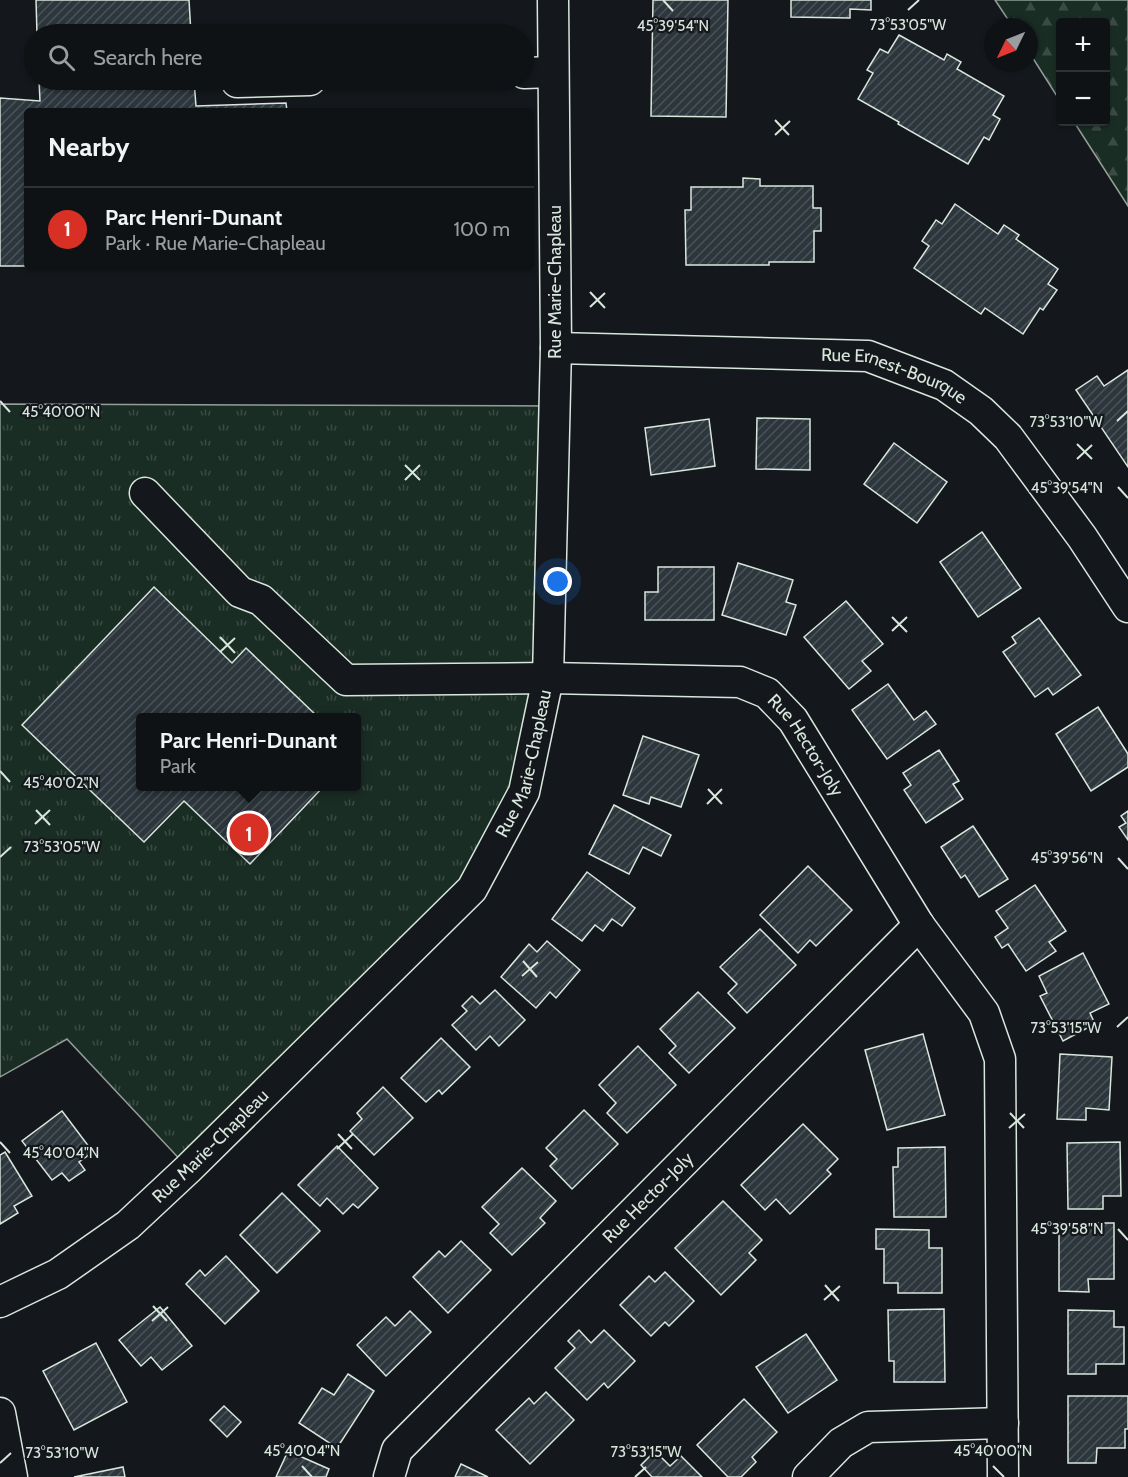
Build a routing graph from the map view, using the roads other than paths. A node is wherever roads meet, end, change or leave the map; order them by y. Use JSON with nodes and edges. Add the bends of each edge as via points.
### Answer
{"nodes":[{"id":1,"x":553,"y":0,"type":"edge"},
{"id":2,"x":553,"y":72,"type":"junction"},
{"id":3,"x":534,"y":73,"type":"edge"},
{"id":4,"x":556,"y":348,"type":"junction"},
{"id":5,"x":145,"y":493,"type":"dead end"},
{"id":6,"x":1128,"y":607,"type":"edge"},
{"id":7,"x":549,"y":678,"type":"junction"},
{"id":8,"x":919,"y":925,"type":"junction"},
{"id":9,"x":0,"y":1302,"type":"edge"},
{"id":10,"x":0,"y":1413,"type":"edge"},
{"id":11,"x":1003,"y":1423,"type":"junction"},
{"id":12,"x":12,"y":1477,"type":"edge"},
{"id":13,"x":389,"y":1477,"type":"edge"},
{"id":14,"x":808,"y":1477,"type":"edge"},
{"id":15,"x":1003,"y":1477,"type":"edge"}],
"edges":[{"from":1,"to":2,"type":"street","name":"Rue Marie-Chapleau"},
{"from":2,"to":3,"type":"street"},
{"from":2,"to":4,"type":"street","name":"Rue Marie-Chapleau"},
{"from":4,"to":6,"type":"street","name":"Rue Ernest-Bourque","via":[[868,356],[944,385],[981,411],[1008,437]]},
{"from":4,"to":7,"type":"street","name":"Rue Marie-Chapleau"},
{"from":5,"to":7,"type":"street","name":"Rue Hector-Joly","via":[[240,592],[261,600],[346,680]]},
{"from":7,"to":8,"type":"street","name":"Rue Hector-Joly","via":[[740,682],[766,693],[793,720]]},
{"from":7,"to":9,"type":"street","name":"Rue Marie-Chapleau","via":[[524,792],[472,889],[128,1226],[58,1274]]},
{"from":8,"to":11,"type":"street","name":"Rue Hector-Joly","via":[[984,1013],[1000,1059]]},
{"from":8,"to":13,"type":"street","name":"Rue Hector-Joly","via":[[397,1450]]},
{"from":10,"to":12,"type":"street"},
{"from":11,"to":14,"type":"street","via":[[868,1427],[841,1443]]},
{"from":11,"to":15,"type":"street","name":"Rue Hector-Joly"}]}
